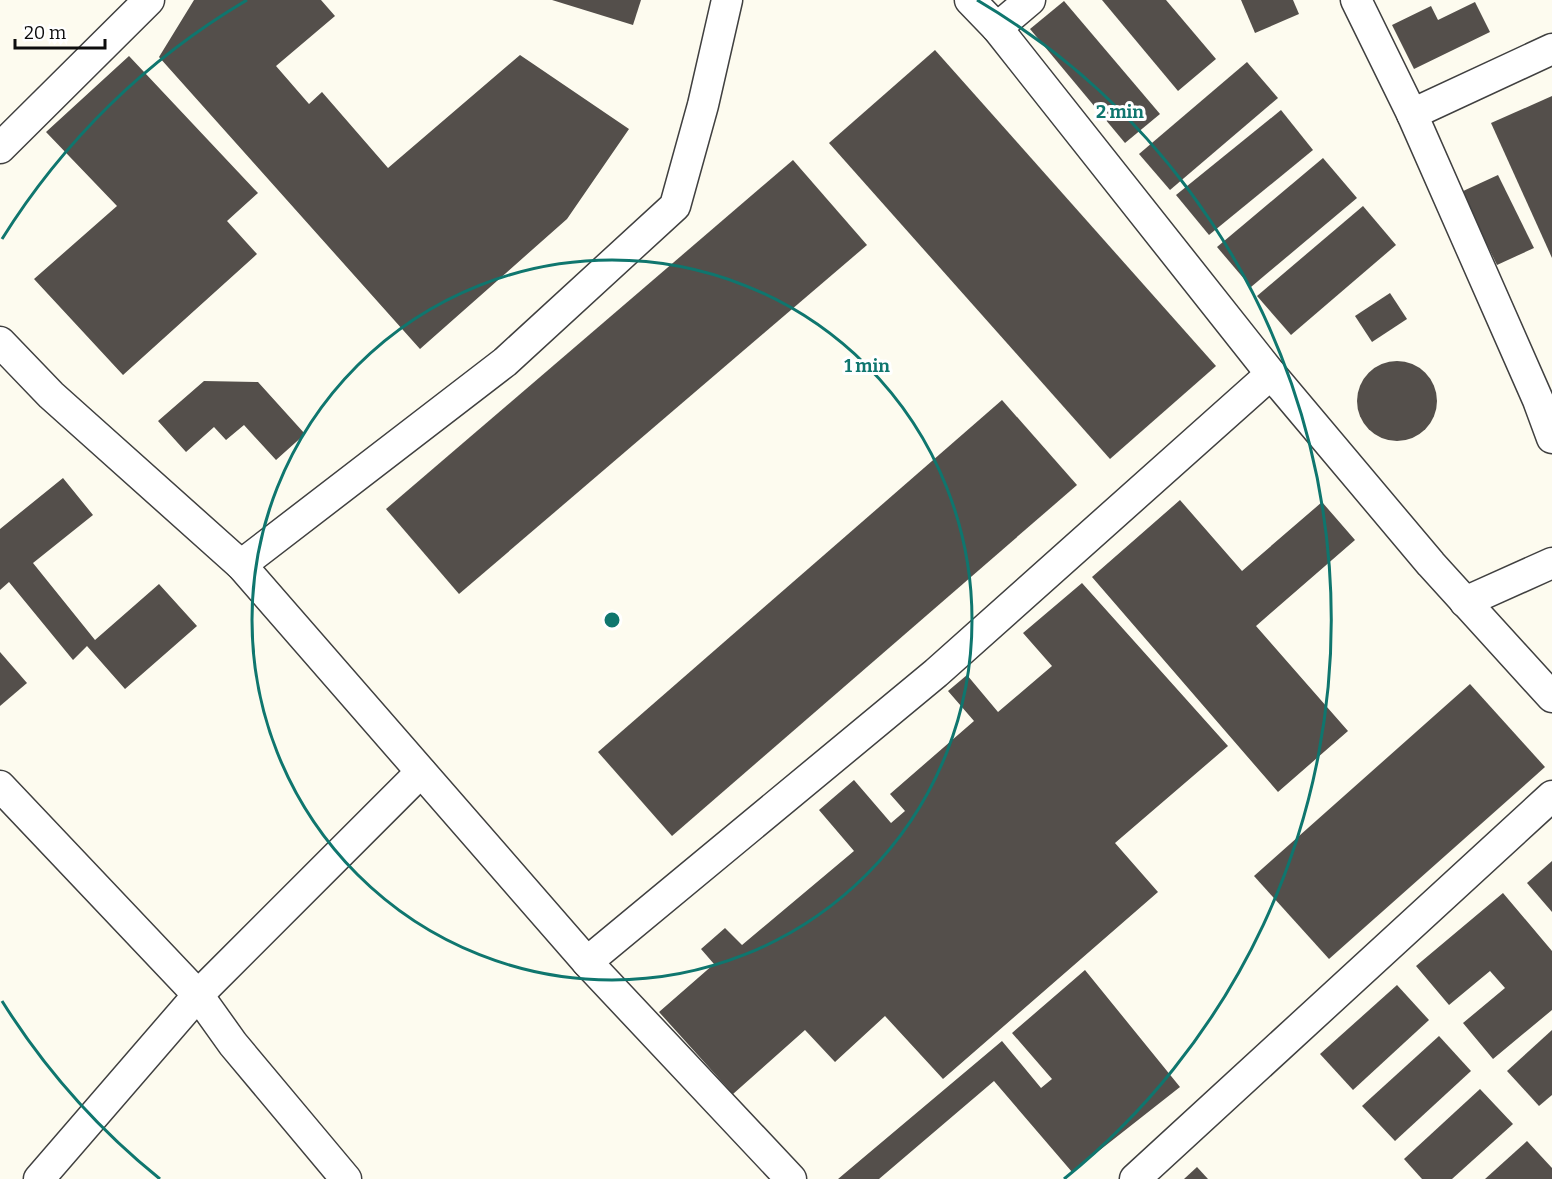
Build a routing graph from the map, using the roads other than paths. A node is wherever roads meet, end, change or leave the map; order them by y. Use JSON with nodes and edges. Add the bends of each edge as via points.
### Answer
{"nodes":[{"id":1,"x":149,"y":0,"type":"edge"},
{"id":2,"x":727,"y":0,"type":"edge"},
{"id":3,"x":970,"y":0,"type":"edge"},
{"id":4,"x":1030,"y":0,"type":"edge"},
{"id":5,"x":1356,"y":0,"type":"edge"},
{"id":6,"x":997,"y":28,"type":"junction"},
{"id":7,"x":1552,"y":49,"type":"edge"},
{"id":8,"x":1412,"y":114,"type":"junction"},
{"id":9,"x":0,"y":148,"type":"edge"},
{"id":10,"x":0,"y":342,"type":"edge"},
{"id":11,"x":1271,"y":374,"type":"junction"},
{"id":12,"x":1552,"y":438,"type":"edge"},
{"id":13,"x":1552,"y":562,"type":"edge"},
{"id":14,"x":241,"y":565,"type":"junction"},
{"id":15,"x":1465,"y":602,"type":"junction"},
{"id":16,"x":1552,"y":697,"type":"edge"},
{"id":17,"x":422,"y":772,"type":"junction"},
{"id":18,"x":0,"y":786,"type":"edge"},
{"id":19,"x":1552,"y":796,"type":"edge"},
{"id":20,"x":587,"y":962,"type":"junction"},
{"id":21,"x":198,"y":995,"type":"junction"},
{"id":22,"x":780,"y":1175,"type":"edge"},
{"id":23,"x":39,"y":1179,"type":"edge"},
{"id":24,"x":346,"y":1179,"type":"edge"},
{"id":25,"x":1135,"y":1179,"type":"edge"}],
"edges":[{"from":1,"to":9,"type":"street"},
{"from":2,"to":14,"type":"street","via":[[704,105],[675,206],[505,362]]},
{"from":3,"to":6,"type":"street"},
{"from":4,"to":6,"type":"street"},
{"from":5,"to":8,"type":"street"},
{"from":6,"to":11,"type":"street"},
{"from":7,"to":8,"type":"street"},
{"from":8,"to":12,"type":"street"},
{"from":10,"to":14,"type":"street","via":[[51,395]]},
{"from":11,"to":15,"type":"street"},
{"from":11,"to":20,"type":"street","via":[[936,673]]},
{"from":13,"to":15,"type":"street"},
{"from":14,"to":17,"type":"street"},
{"from":15,"to":16,"type":"street"},
{"from":17,"to":20,"type":"street"},
{"from":17,"to":21,"type":"street"},
{"from":18,"to":21,"type":"street"},
{"from":19,"to":25,"type":"street"},
{"from":20,"to":22,"type":"street"},
{"from":21,"to":23,"type":"street"},
{"from":21,"to":24,"type":"street","via":[[233,1044]]}]}
